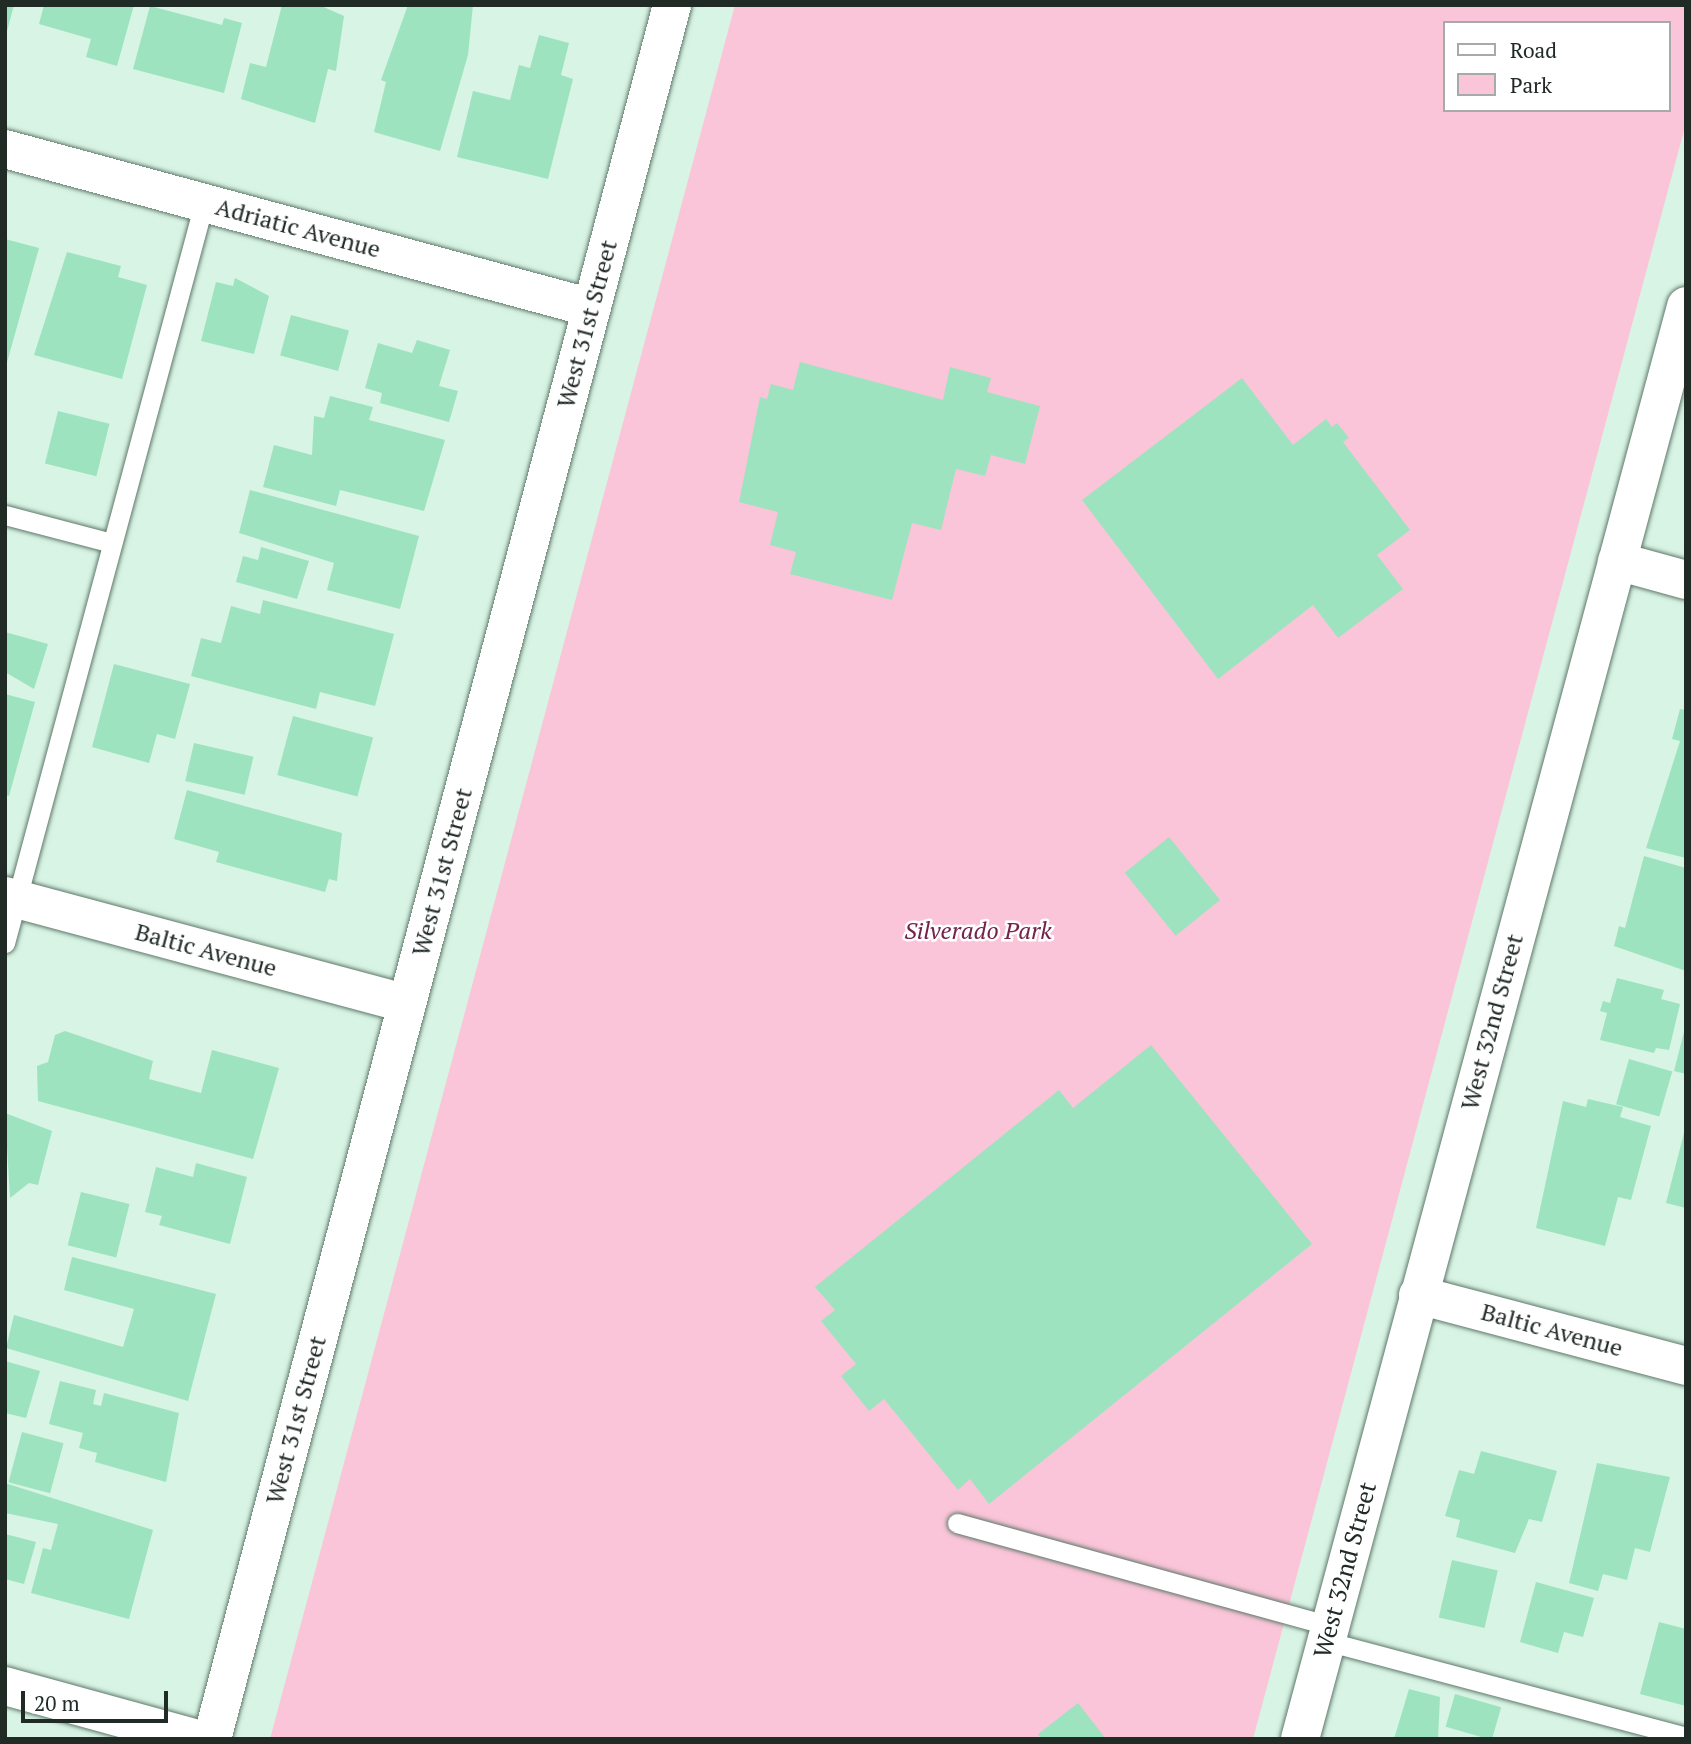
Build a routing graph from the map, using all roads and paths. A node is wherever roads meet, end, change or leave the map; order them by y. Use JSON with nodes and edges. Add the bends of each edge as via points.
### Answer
{"nodes":[{"id":1,"x":672,"y":5,"type":"edge"},
{"id":2,"x":5,"y":149,"type":"edge"},
{"id":3,"x":204,"y":203,"type":"junction"},
{"id":4,"x":1686,"y":306,"type":"edge"},
{"id":5,"x":592,"y":308,"type":"junction"},
{"id":6,"x":5,"y":515,"type":"edge"},
{"id":7,"x":112,"y":543,"type":"junction"},
{"id":8,"x":1616,"y":561,"type":"junction"},
{"id":9,"x":1686,"y":580,"type":"edge"},
{"id":10,"x":11,"y":898,"type":"edge"},
{"id":11,"x":5,"y":943,"type":"edge"},
{"id":12,"x":407,"y":1004,"type":"junction"},
{"id":13,"x":1418,"y":1295,"type":"junction"},
{"id":14,"x":1686,"y":1366,"type":"edge"},
{"id":15,"x":957,"y":1523,"type":"dead end"},
{"id":16,"x":1329,"y":1633,"type":"junction"},
{"id":17,"x":5,"y":1686,"type":"edge"},
{"id":18,"x":1686,"y":1737,"type":"edge"},
{"id":19,"x":198,"y":1739,"type":"edge"},
{"id":20,"x":212,"y":1739,"type":"edge"},
{"id":21,"x":1300,"y":1739,"type":"edge"}],
"edges":[{"from":1,"to":5,"type":"street","name":"West 31st Street"},
{"from":2,"to":3,"type":"street","name":"Adriatic Avenue"},
{"from":3,"to":5,"type":"street","name":"Adriatic Avenue"},
{"from":3,"to":7,"type":"lane"},
{"from":4,"to":8,"type":"street","name":"West 32nd Street"},
{"from":5,"to":12,"type":"street","name":"West 31st Street"},
{"from":6,"to":7,"type":"lane"},
{"from":7,"to":10,"type":"lane"},
{"from":8,"to":9,"type":"street"},
{"from":8,"to":13,"type":"street","name":"West 32nd Street"},
{"from":10,"to":11,"type":"lane"},
{"from":10,"to":12,"type":"street","name":"Baltic Avenue"},
{"from":12,"to":20,"type":"street","name":"West 31st Street"},
{"from":13,"to":14,"type":"street","name":"Baltic Avenue"},
{"from":13,"to":16,"type":"street","name":"West 32nd Street"},
{"from":15,"to":16,"type":"lane"},
{"from":16,"to":18,"type":"lane"},
{"from":16,"to":21,"type":"street","name":"West 32nd Street"},
{"from":17,"to":19,"type":"street"}]}
